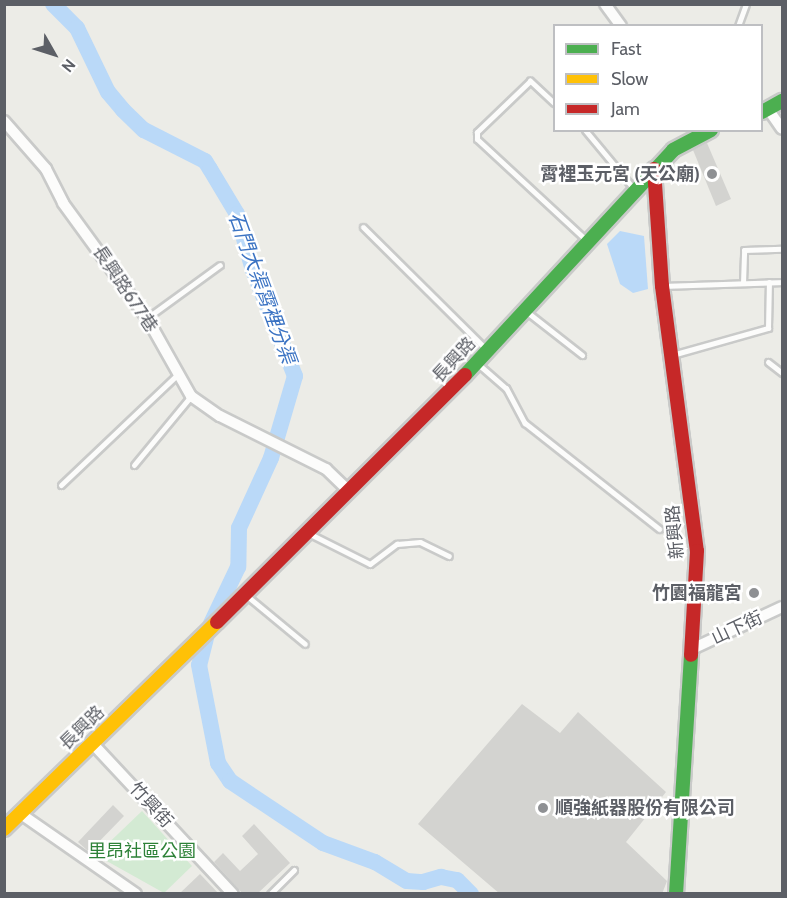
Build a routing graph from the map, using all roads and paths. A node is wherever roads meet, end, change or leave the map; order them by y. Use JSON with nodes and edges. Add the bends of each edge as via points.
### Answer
{"nodes":[{"id":1,"x":605,"y":4,"type":"edge"},
{"id":2,"x":746,"y":4,"type":"edge"},
{"id":3,"x":620,"y":24,"type":"edge"},
{"id":4,"x":739,"y":24,"type":"edge"},
{"id":5,"x":553,"y":101,"type":"edge"},
{"id":6,"x":783,"y":101,"type":"edge"},
{"id":7,"x":764,"y":108,"type":"edge"},
{"id":8,"x":4,"y":121,"type":"edge"},
{"id":9,"x":783,"y":129,"type":"edge"},
{"id":10,"x":587,"y":132,"type":"edge"},
{"id":11,"x":690,"y":134,"type":"edge"},
{"id":12,"x":654,"y":169,"type":"junction"},
{"id":13,"x":635,"y":190,"type":"junction"},
{"id":14,"x":363,"y":227,"type":"dead end"},
{"id":15,"x":588,"y":242,"type":"junction"},
{"id":16,"x":783,"y":249,"type":"edge"},
{"id":17,"x":220,"y":265,"type":"dead end"},
{"id":18,"x":770,"y":282,"type":"junction"},
{"id":19,"x":783,"y":282,"type":"edge"},
{"id":20,"x":743,"y":283,"type":"junction"},
{"id":21,"x":662,"y":286,"type":"junction"},
{"id":22,"x":523,"y":310,"type":"junction"},
{"id":23,"x":147,"y":318,"type":"junction"},
{"id":24,"x":488,"y":351,"type":"junction"},
{"id":25,"x":582,"y":355,"type":"dead end"},
{"id":26,"x":670,"y":356,"type":"junction"},
{"id":27,"x":768,"y":362,"type":"dead end"},
{"id":28,"x":477,"y":363,"type":"junction"},
{"id":29,"x":783,"y":373,"type":"edge"},
{"id":30,"x":177,"y":375,"type":"junction"},
{"id":31,"x":191,"y":396,"type":"junction"},
{"id":32,"x":134,"y":465,"type":"dead end"},
{"id":33,"x":61,"y":485,"type":"dead end"},
{"id":34,"x":350,"y":492,"type":"junction"},
{"id":35,"x":659,"y":529,"type":"dead end"},
{"id":36,"x":309,"y":533,"type":"junction"},
{"id":37,"x":449,"y":556,"type":"dead end"},
{"id":38,"x":245,"y":595,"type":"junction"},
{"id":39,"x":783,"y":607,"type":"edge"},
{"id":40,"x":305,"y":644,"type":"dead end"},
{"id":41,"x":692,"y":649,"type":"junction"},
{"id":42,"x":93,"y":744,"type":"junction"},
{"id":43,"x":21,"y":814,"type":"junction"},
{"id":44,"x":4,"y":829,"type":"edge"},
{"id":45,"x":294,"y":870,"type":"dead end"},
{"id":46,"x":136,"y":894,"type":"edge"},
{"id":47,"x":233,"y":894,"type":"edge"},
{"id":48,"x":270,"y":894,"type":"edge"},
{"id":49,"x":676,"y":894,"type":"edge"}],
"edges":[{"from":1,"to":3,"type":"street"},
{"from":2,"to":4,"type":"lane"},
{"from":5,"to":15,"type":"lane","via":[[530,81],[477,132],[477,139]]},
{"from":6,"to":7,"type":"main road"},
{"from":7,"to":9,"type":"street"},
{"from":8,"to":23,"type":"street","name":"長興路677巷","via":[[46,169],[63,203]]},
{"from":10,"to":13,"type":"lane"},
{"from":11,"to":12,"type":"main road","name":"長興路"},
{"from":12,"to":13,"type":"main road","name":"長興路"},
{"from":12,"to":21,"type":"main road","name":"新興路"},
{"from":13,"to":15,"type":"main road","name":"長興路"},
{"from":14,"to":24,"type":"lane"},
{"from":15,"to":22,"type":"main road","name":"長興路"},
{"from":16,"to":20,"type":"lane","via":[[744,250]]},
{"from":17,"to":23,"type":"lane"},
{"from":18,"to":19,"type":"lane"},
{"from":18,"to":20,"type":"lane"},
{"from":18,"to":26,"type":"lane","via":[[768,328]]},
{"from":20,"to":21,"type":"lane"},
{"from":21,"to":26,"type":"main road","name":"新興路"},
{"from":22,"to":24,"type":"main road","name":"長興路"},
{"from":22,"to":25,"type":"lane"},
{"from":23,"to":30,"type":"street","name":"長興路677巷"},
{"from":24,"to":28,"type":"main road","name":"長興路"},
{"from":26,"to":41,"type":"main road","name":"新興路","via":[[696,528]]},
{"from":27,"to":29,"type":"lane"},
{"from":28,"to":34,"type":"main road","name":"長興路"},
{"from":28,"to":35,"type":"lane","via":[[506,388],[525,423]]},
{"from":30,"to":31,"type":"street","name":"長興路677巷"},
{"from":30,"to":33,"type":"lane"},
{"from":31,"to":32,"type":"lane"},
{"from":31,"to":34,"type":"street","name":"長興路677巷","via":[[220,416],[326,469]]},
{"from":34,"to":36,"type":"main road","name":"長興路"},
{"from":36,"to":37,"type":"lane","via":[[370,564],[397,544],[420,542]]},
{"from":36,"to":38,"type":"main road","name":"長興路"},
{"from":38,"to":40,"type":"lane"},
{"from":38,"to":42,"type":"main road","name":"長興路"},
{"from":39,"to":41,"type":"street","name":"山下街"},
{"from":41,"to":49,"type":"main road","name":"新興路"},
{"from":42,"to":43,"type":"main road","name":"長興路"},
{"from":42,"to":47,"type":"street","name":"竹興街"},
{"from":43,"to":44,"type":"main road","name":"長興路"},
{"from":43,"to":46,"type":"street"},
{"from":45,"to":48,"type":"lane"}]}
